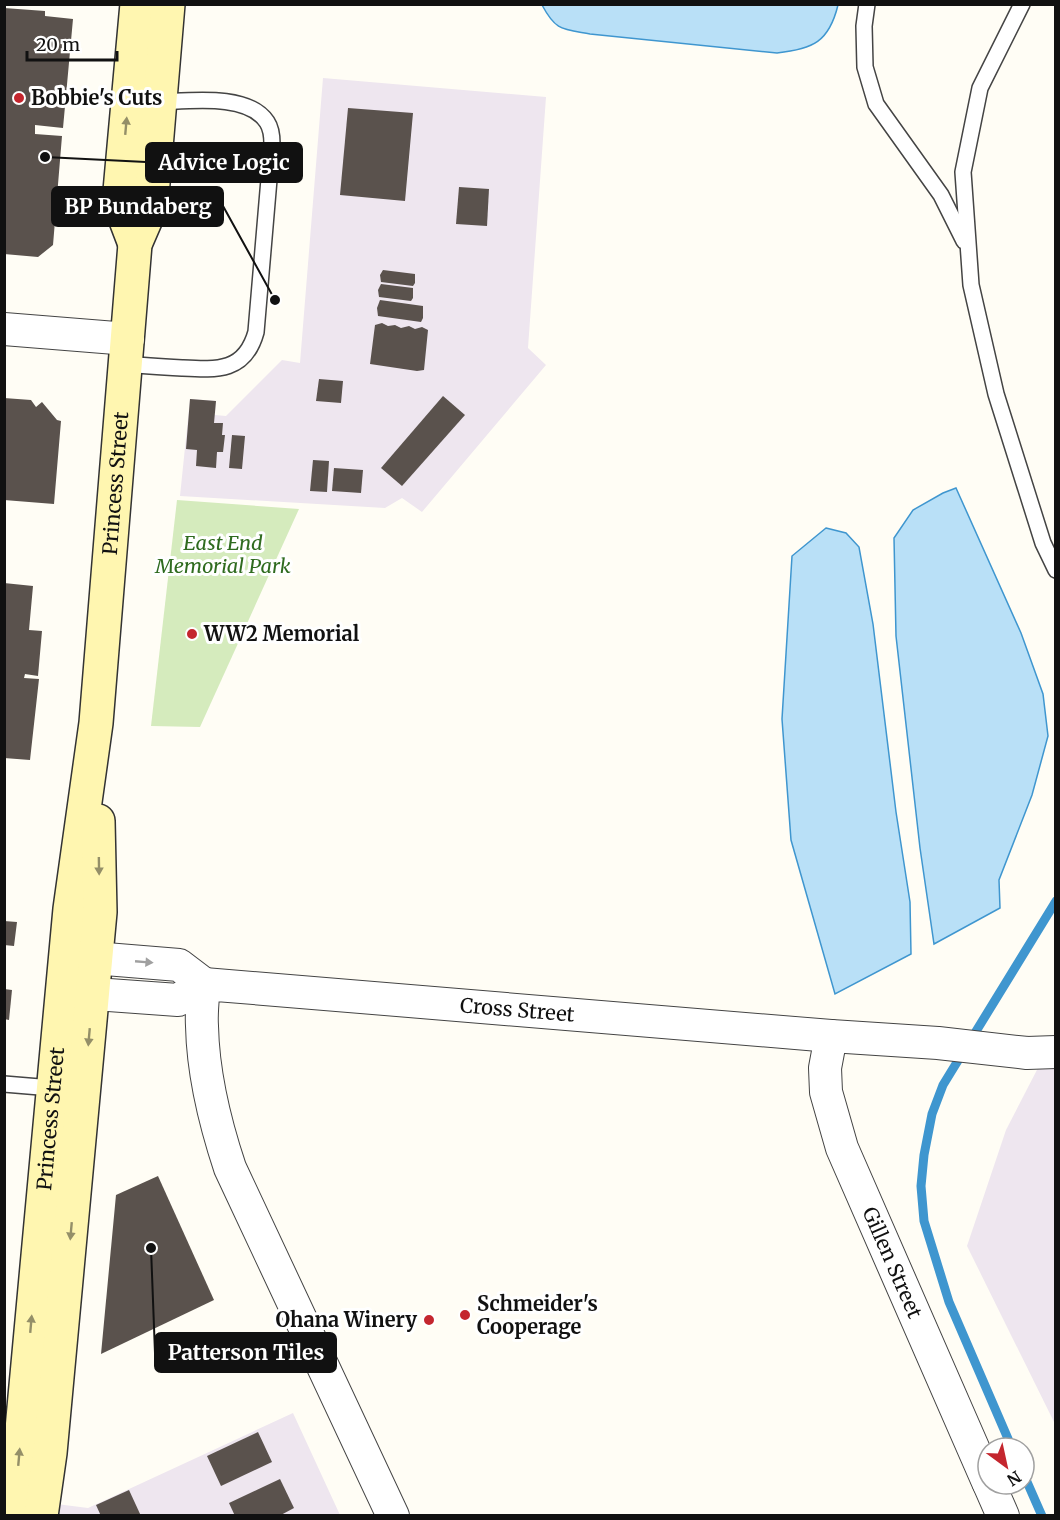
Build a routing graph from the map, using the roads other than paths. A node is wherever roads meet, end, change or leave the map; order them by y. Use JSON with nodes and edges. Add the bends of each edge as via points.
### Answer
{"nodes":[{"id":1,"x":137,"y":4,"type":"edge"},
{"id":2,"x":168,"y":4,"type":"edge"},
{"id":3,"x":867,"y":4,"type":"edge"},
{"id":4,"x":1022,"y":4,"type":"edge"},
{"id":5,"x":160,"y":102,"type":"junction"},
{"id":6,"x":135,"y":244,"type":"junction"},
{"id":7,"x":968,"y":249,"type":"junction"},
{"id":8,"x":4,"y":329,"type":"edge"},
{"id":9,"x":127,"y":352,"type":"junction"},
{"id":10,"x":1056,"y":570,"type":"edge"},
{"id":11,"x":81,"y":957,"type":"junction"},
{"id":12,"x":204,"y":984,"type":"junction"},
{"id":13,"x":77,"y":993,"type":"junction"},
{"id":14,"x":831,"y":1036,"type":"junction"},
{"id":15,"x":1056,"y":1052,"type":"edge"},
{"id":16,"x":4,"y":1084,"type":"edge"},
{"id":17,"x":52,"y":1088,"type":"junction"},
{"id":18,"x":29,"y":1383,"type":"edge"},
{"id":19,"x":976,"y":1455,"type":"edge"},
{"id":20,"x":994,"y":1496,"type":"edge"},
{"id":21,"x":14,"y":1515,"type":"edge"},
{"id":22,"x":41,"y":1515,"type":"edge"},
{"id":23,"x":393,"y":1515,"type":"edge"},
{"id":24,"x":1003,"y":1515,"type":"edge"}],
"edges":[{"from":6,"to":1,"type":"main road","name":"Princess Street","one_way":true,"via":[[119,202]]},
{"from":2,"to":5,"type":"main road","name":"Princess Street"},
{"from":3,"to":7,"type":"lane","via":[[865,67],[876,104],[941,195]]},
{"from":4,"to":7,"type":"lane","via":[[980,88],[963,172]]},
{"from":5,"to":6,"type":"main road","name":"Princess Street","via":[[151,207]]},
{"from":5,"to":9,"type":"lane","via":[[240,104],[252,108],[268,124],[272,144],[256,332],[253,344],[238,361],[214,370]]},
{"from":6,"to":9,"type":"main road","name":"Princess Street"},
{"from":7,"to":10,"type":"lane","via":[[971,285],[996,394],[1043,543]]},
{"from":8,"to":9,"type":"street"},
{"from":9,"to":11,"type":"main road","name":"Princess Street","via":[[96,723],[100,912]]},
{"from":11,"to":12,"type":"street","one_way":true,"via":[[179,965]]},
{"from":11,"to":13,"type":"main road","name":"Princess Street"},
{"from":12,"to":13,"type":"street","via":[[178,1000]]},
{"from":12,"to":14,"type":"street","name":"Cross Street"},
{"from":12,"to":23,"type":"street","via":[[204,1053],[220,1138],[230,1168]]},
{"from":13,"to":17,"type":"main road","name":"Princess Street"},
{"from":13,"to":18,"type":"main road","name":"Princess Street","one_way":true},
{"from":14,"to":15,"type":"street","name":"Cross Street","via":[[1026,1053]]},
{"from":14,"to":19,"type":"street","name":"Gillen Street","via":[[825,1068],[826,1092],[842,1148]]},
{"from":16,"to":17,"type":"lane"},
{"from":18,"to":17,"type":"main road","name":"Princess Street","one_way":true},
{"from":21,"to":18,"type":"main road","name":"Princess Street","one_way":true},
{"from":18,"to":22,"type":"main road","name":"Princess Street","via":[[50,1453]]},
{"from":20,"to":24,"type":"street","name":"Gillen Street"}]}
